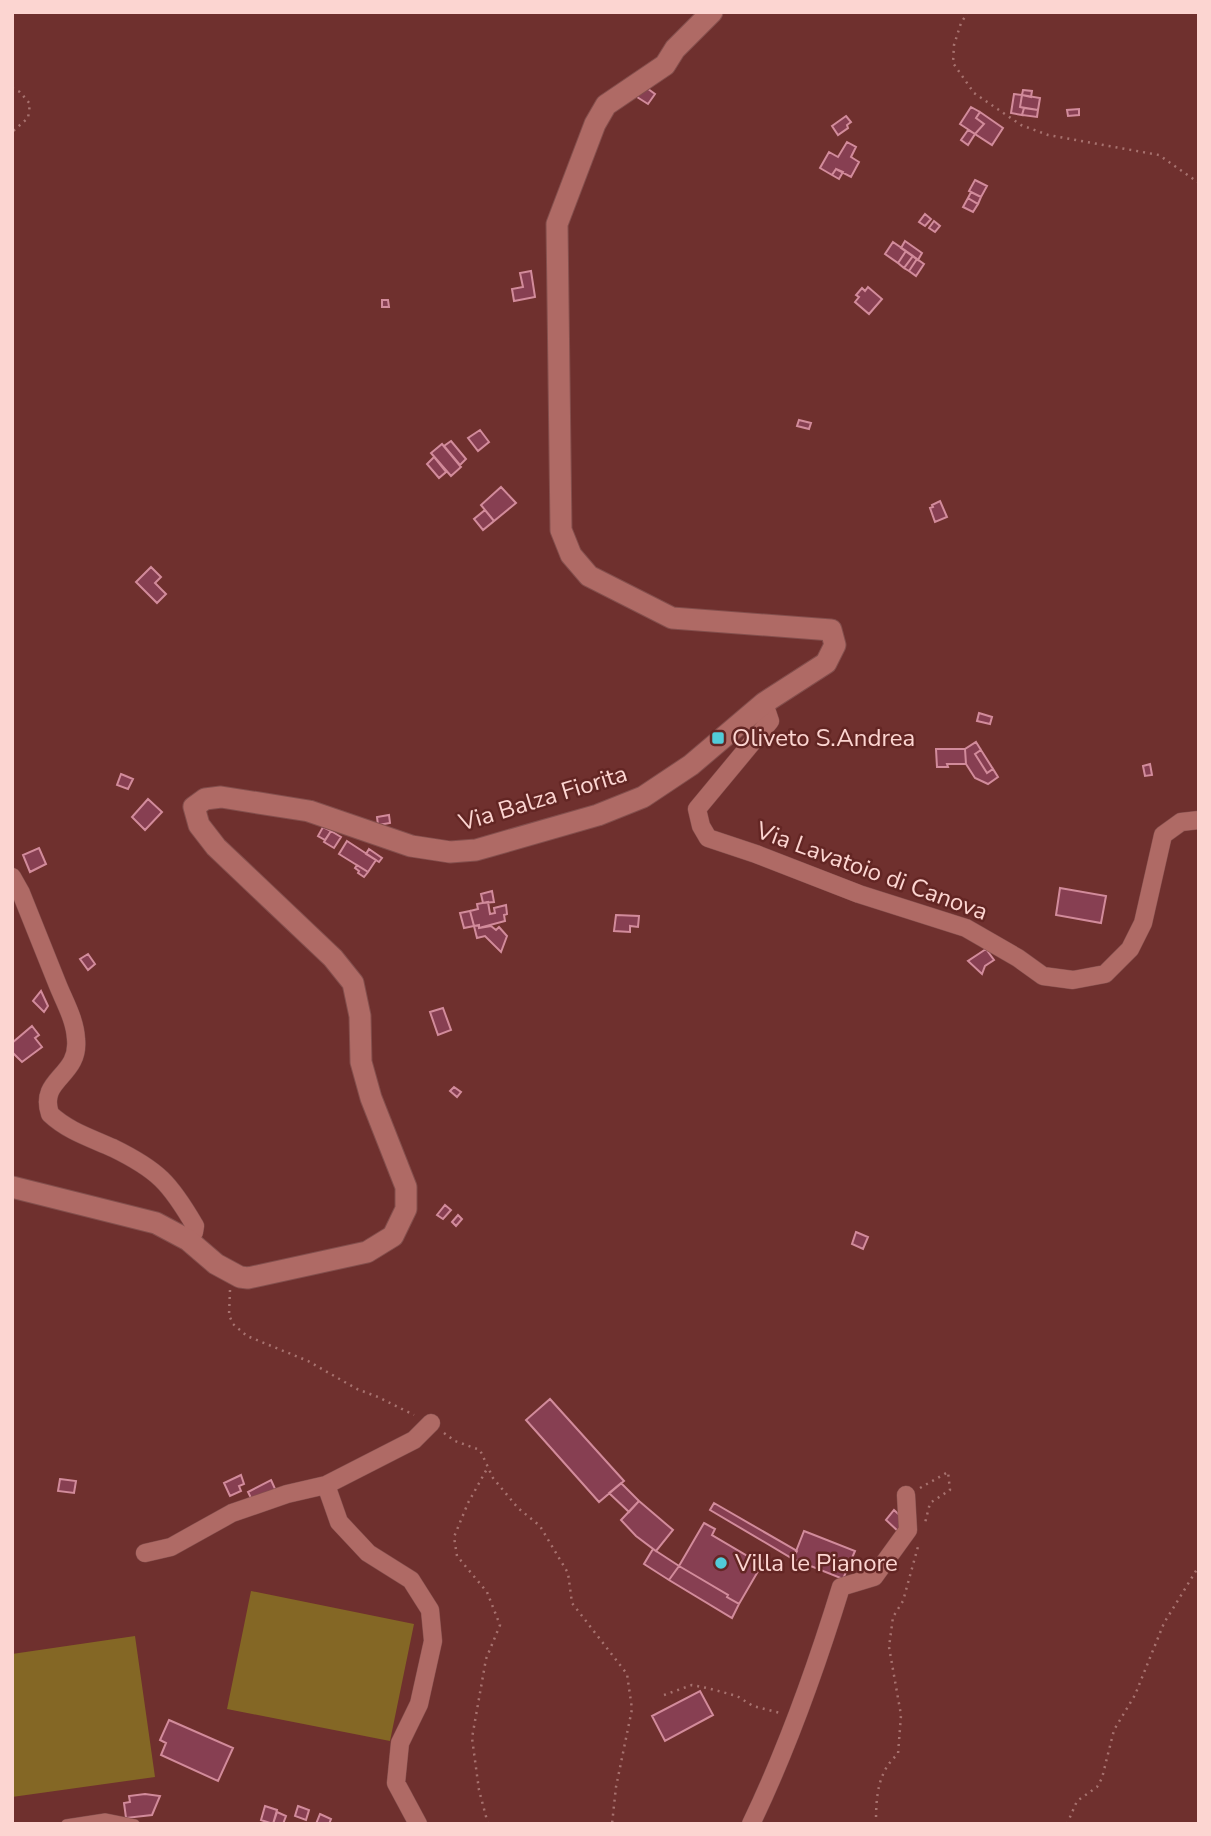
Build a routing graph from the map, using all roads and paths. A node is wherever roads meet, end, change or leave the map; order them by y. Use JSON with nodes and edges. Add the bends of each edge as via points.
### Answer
{"nodes":[{"id":1,"x":712,"y":12,"type":"edge"},
{"id":2,"x":968,"y":12,"type":"edge"},
{"id":3,"x":12,"y":88,"type":"edge"},
{"id":4,"x":12,"y":132,"type":"edge"},
{"id":5,"x":1199,"y":183,"type":"edge"},
{"id":6,"x":764,"y":703,"type":"junction"},
{"id":7,"x":1199,"y":820,"type":"edge"},
{"id":8,"x":12,"y":877,"type":"edge"},
{"id":9,"x":12,"y":1186,"type":"edge"},
{"id":10,"x":188,"y":1240,"type":"junction"},
{"id":11,"x":232,"y":1273,"type":"junction"},
{"id":12,"x":431,"y":1423,"type":"junction"},
{"id":13,"x":488,"y":1467,"type":"junction"},
{"id":14,"x":326,"y":1485,"type":"junction"},
{"id":15,"x":906,"y":1495,"type":"joint"},
{"id":16,"x":923,"y":1528,"type":"dead end"},
{"id":17,"x":920,"y":1540,"type":"dead end"},
{"id":18,"x":145,"y":1553,"type":"dead end"},
{"id":19,"x":1199,"y":1566,"type":"edge"},
{"id":20,"x":664,"y":1695,"type":"dead end"},
{"id":21,"x":796,"y":1718,"type":"junction"},
{"id":22,"x":66,"y":1824,"type":"edge"},
{"id":23,"x":135,"y":1824,"type":"edge"},
{"id":24,"x":418,"y":1824,"type":"edge"},
{"id":25,"x":488,"y":1824,"type":"edge"},
{"id":26,"x":611,"y":1824,"type":"edge"},
{"id":27,"x":751,"y":1824,"type":"edge"},
{"id":28,"x":876,"y":1824,"type":"edge"},
{"id":29,"x":1067,"y":1824,"type":"edge"}],
"edges":[{"from":1,"to":6,"type":"street","name":"Via Balza Fiorita","via":[[665,65],[606,105],[557,225],[561,530],[571,555],[589,576],[672,618],[831,630],[835,645],[826,663]]},
{"from":2,"to":5,"type":"path","via":[[954,46],[953,63],[974,93],[1021,125],[1048,135],[1158,155]]},
{"from":3,"to":4,"type":"path","via":[[30,104],[28,118]]},
{"from":6,"to":7,"type":"street","name":"Via Lavatoio di Canova","via":[[770,721],[697,809],[708,838],[966,928],[1043,976],[1073,980],[1105,974],[1130,949],[1143,923],[1163,835],[1181,822]]},
{"from":6,"to":11,"type":"street","name":"Via Balza Fiorita","via":[[691,765],[643,797],[598,815],[476,849],[450,852],[411,846],[309,811],[221,797],[205,799],[194,807],[199,825],[216,848],[333,958],[353,983],[360,1016],[361,1062],[406,1187],[407,1209],[393,1236],[367,1252],[248,1278]]},
{"from":8,"to":10,"type":"street","via":[[77,1040],[73,1063],[46,1097],[50,1114],[159,1175],[195,1226]]},
{"from":9,"to":10,"type":"street","via":[[156,1223]]},
{"from":10,"to":11,"type":"street"},
{"from":11,"to":12,"type":"path","via":[[229,1315],[247,1336]]},
{"from":12,"to":13,"type":"path","via":[[455,1441],[481,1450]]},
{"from":12,"to":14,"type":"street","via":[[414,1440]]},
{"from":13,"to":25,"type":"path","via":[[454,1537],[457,1556],[487,1592],[500,1625],[486,1658],[472,1738]]},
{"from":13,"to":26,"type":"path","via":[[517,1508],[540,1526],[568,1573],[572,1603],[627,1674],[632,1709]]},
{"from":14,"to":18,"type":"street","via":[[232,1513],[172,1547]]},
{"from":14,"to":24,"type":"street","via":[[339,1522],[368,1553],[411,1580],[430,1610],[433,1641],[419,1704],[400,1743],[396,1783]]},
{"from":15,"to":16,"type":"path","via":[[948,1472],[950,1490],[930,1503]]},
{"from":15,"to":21,"type":"street","via":[[908,1530],[874,1577],[841,1587]]},
{"from":17,"to":28,"type":"path","via":[[893,1617],[889,1647],[901,1715],[898,1754],[887,1763],[876,1793]]},
{"from":19,"to":29,"type":"path","via":[[1164,1623],[1135,1695],[1114,1730],[1102,1778],[1077,1801]]},
{"from":20,"to":21,"type":"path","via":[[692,1685]]},
{"from":21,"to":27,"type":"street"},
{"from":22,"to":23,"type":"lane","via":[[105,1818]]}]}
